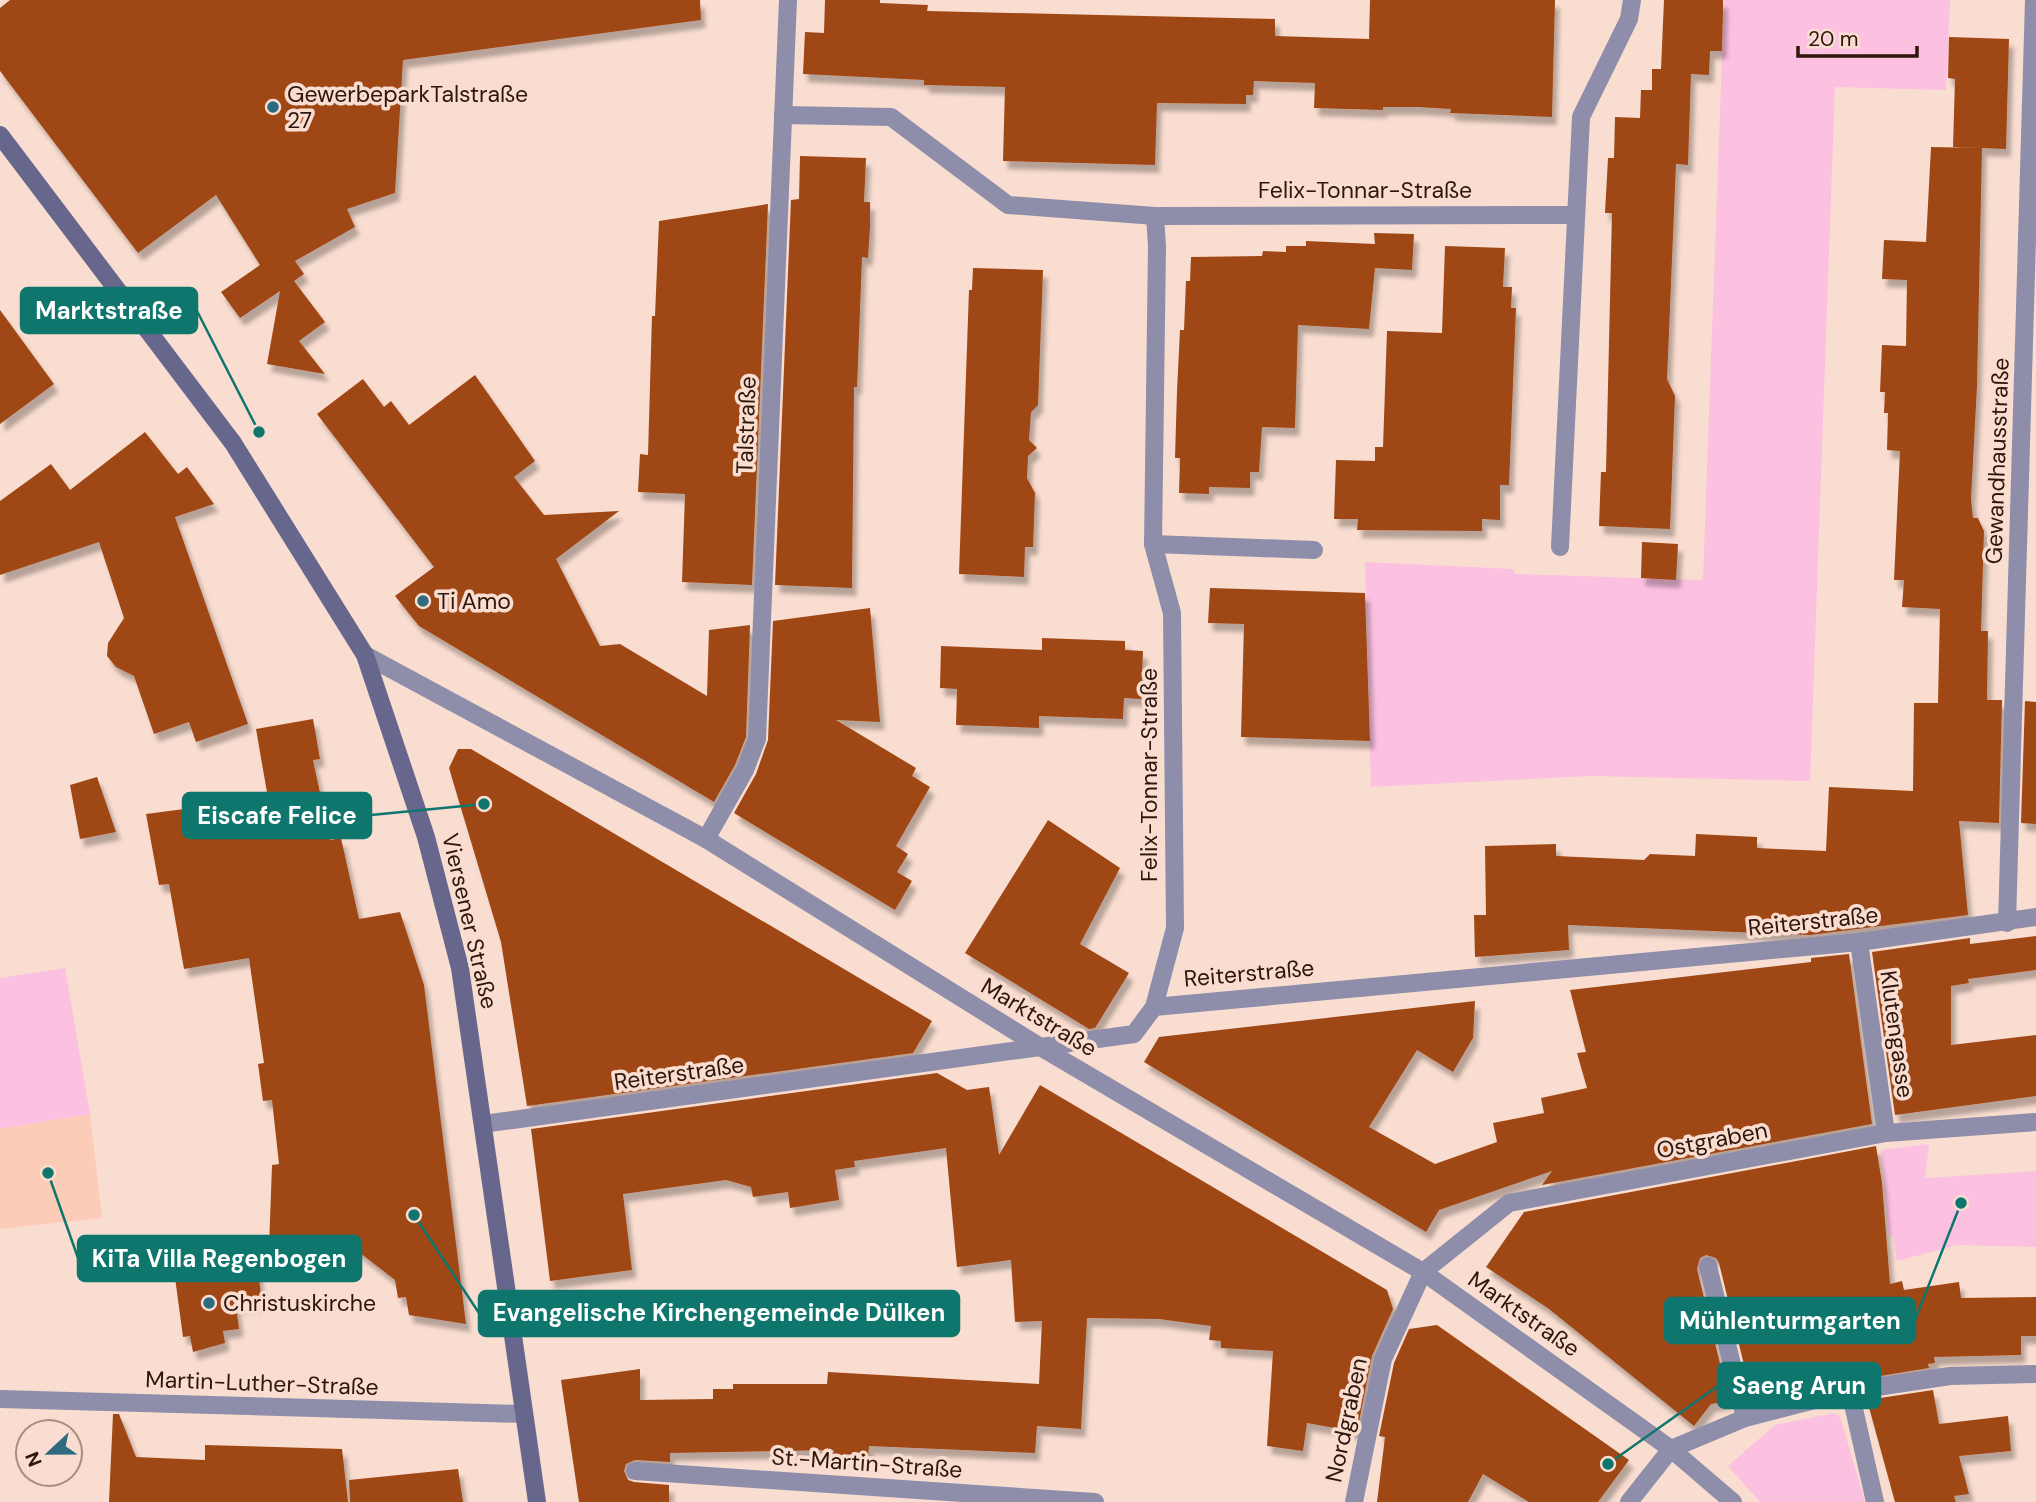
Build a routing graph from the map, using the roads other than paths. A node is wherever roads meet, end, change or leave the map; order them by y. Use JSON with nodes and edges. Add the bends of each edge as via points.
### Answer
{"nodes":[{"id":1,"x":788,"y":0,"type":"edge"},
{"id":2,"x":1632,"y":0,"type":"edge"},
{"id":3,"x":2034,"y":0,"type":"edge"},
{"id":4,"x":783,"y":114,"type":"junction"},
{"id":5,"x":0,"y":135,"type":"edge"},
{"id":6,"x":1576,"y":215,"type":"junction"},
{"id":7,"x":1155,"y":216,"type":"junction"},
{"id":8,"x":1153,"y":544,"type":"junction"},
{"id":9,"x":1560,"y":547,"type":"dead end"},
{"id":10,"x":1314,"y":550,"type":"dead end"},
{"id":11,"x":365,"y":655,"type":"junction"},
{"id":12,"x":706,"y":839,"type":"junction"},
{"id":13,"x":2036,"y":917,"type":"edge"},
{"id":14,"x":2007,"y":923,"type":"junction"},
{"id":15,"x":1859,"y":942,"type":"junction"},
{"id":16,"x":1154,"y":1007,"type":"junction"},
{"id":17,"x":1042,"y":1048,"type":"junction"},
{"id":18,"x":2036,"y":1122,"type":"edge"},
{"id":19,"x":482,"y":1124,"type":"junction"},
{"id":20,"x":1886,"y":1133,"type":"junction"},
{"id":21,"x":1707,"y":1266,"type":"dead end"},
{"id":22,"x":1423,"y":1272,"type":"junction"},
{"id":23,"x":2036,"y":1374,"type":"edge"},
{"id":24,"x":1850,"y":1391,"type":"junction"},
{"id":25,"x":0,"y":1399,"type":"edge"},
{"id":26,"x":522,"y":1414,"type":"junction"},
{"id":27,"x":1745,"y":1418,"type":"junction"},
{"id":28,"x":1671,"y":1449,"type":"junction"},
{"id":29,"x":635,"y":1471,"type":"dead end"},
{"id":30,"x":1058,"y":1501,"type":"edge"},
{"id":31,"x":537,"y":1502,"type":"edge"},
{"id":32,"x":1095,"y":1502,"type":"edge"},
{"id":33,"x":1353,"y":1502,"type":"edge"},
{"id":34,"x":1629,"y":1502,"type":"edge"},
{"id":35,"x":1733,"y":1502,"type":"edge"},
{"id":36,"x":1875,"y":1502,"type":"edge"}],
"edges":[{"from":1,"to":4,"type":"street","name":"Talstraße"},
{"from":2,"to":6,"type":"street","via":[[1629,19],[1581,117]]},
{"from":3,"to":14,"type":"street","name":"Gewandhausstraße"},
{"from":4,"to":7,"type":"street","name":"Felix-Tonnar-Straße","via":[[891,117],[1008,205]]},
{"from":4,"to":12,"type":"street","name":"Talstraße","via":[[757,739]]},
{"from":5,"to":11,"type":"main road","name":"Viersener Straße","via":[[233,443]]},
{"from":6,"to":7,"type":"street","name":"Felix-Tonnar-Straße"},
{"from":6,"to":9,"type":"street"},
{"from":7,"to":8,"type":"street","name":"Felix-Tonnar-Straße"},
{"from":8,"to":10,"type":"street"},
{"from":8,"to":16,"type":"street","name":"Felix-Tonnar-Straße","via":[[1172,613],[1175,832],[1175,928]]},
{"from":11,"to":12,"type":"street","name":"Marktstraße"},
{"from":11,"to":19,"type":"main road","name":"Viersener Straße","via":[[426,838],[460,968]]},
{"from":12,"to":17,"type":"street","name":"Marktstraße"},
{"from":13,"to":14,"type":"street","name":"Reiterstraße"},
{"from":14,"to":15,"type":"street","name":"Reiterstraße"},
{"from":15,"to":16,"type":"street","name":"Reiterstraße"},
{"from":15,"to":20,"type":"street","name":"Klutengasse"},
{"from":16,"to":17,"type":"street","name":"Reiterstraße","via":[[1134,1034]]},
{"from":17,"to":19,"type":"street","name":"Reiterstraße"},
{"from":17,"to":22,"type":"street","name":"Marktstraße"},
{"from":18,"to":20,"type":"street","name":"Ostgraben"},
{"from":19,"to":26,"type":"main road","name":"Viersener Straße"},
{"from":20,"to":22,"type":"street","name":"Ostgraben","via":[[1509,1203]]},
{"from":21,"to":27,"type":"street"},
{"from":22,"to":28,"type":"street","name":"Marktstraße"},
{"from":22,"to":33,"type":"street","name":"Nordgraben","via":[[1382,1359]]},
{"from":23,"to":24,"type":"street","via":[[1950,1376]]},
{"from":24,"to":27,"type":"street"},
{"from":24,"to":36,"type":"street"},
{"from":25,"to":26,"type":"street","name":"Martin-Luther-Straße"},
{"from":26,"to":31,"type":"main road","name":"Viersener Straße"},
{"from":27,"to":28,"type":"street"},
{"from":28,"to":34,"type":"street"},
{"from":28,"to":35,"type":"street","name":"Marktstraße"},
{"from":29,"to":30,"type":"street","name":"St.-Martin-Straße"},
{"from":30,"to":32,"type":"street","name":"St.-Martin-Straße"}]}
